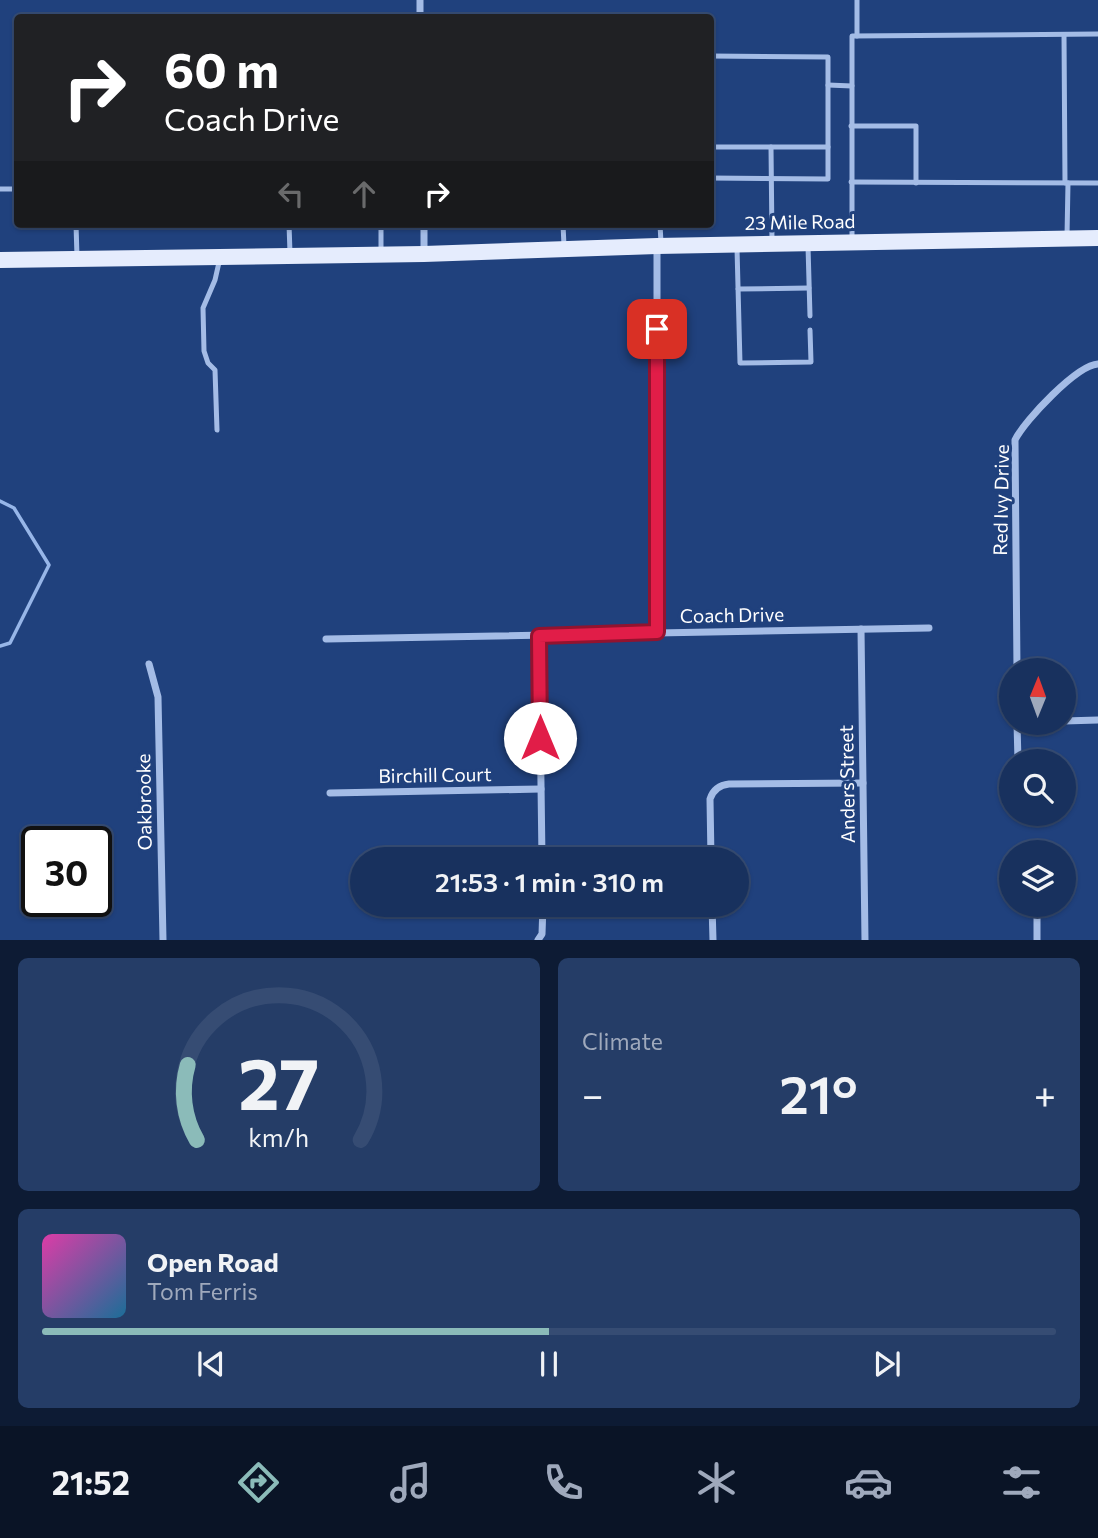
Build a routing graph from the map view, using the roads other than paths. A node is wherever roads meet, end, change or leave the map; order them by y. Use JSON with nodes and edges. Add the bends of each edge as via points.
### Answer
{"nodes":[{"id":1,"x":857,"y":0,"type":"edge"},
{"id":2,"x":1098,"y":34,"type":"edge"},
{"id":3,"x":1064,"y":35,"type":"junction"},
{"id":4,"x":857,"y":36,"type":"junction"},
{"id":5,"x":714,"y":56,"type":"edge"},
{"id":6,"x":828,"y":85,"type":"junction"},
{"id":7,"x":852,"y":86,"type":"junction"},
{"id":8,"x":851,"y":126,"type":"junction"},
{"id":9,"x":714,"y":146,"type":"edge"},
{"id":10,"x":771,"y":147,"type":"junction"},
{"id":11,"x":828,"y":147,"type":"junction"},
{"id":12,"x":714,"y":178,"type":"edge"},
{"id":13,"x":771,"y":178,"type":"junction"},
{"id":14,"x":851,"y":182,"type":"junction"},
{"id":15,"x":916,"y":183,"type":"junction"},
{"id":16,"x":1067,"y":183,"type":"junction"},
{"id":17,"x":1098,"y":183,"type":"edge"},
{"id":18,"x":76,"y":228,"type":"edge"},
{"id":19,"x":289,"y":228,"type":"edge"},
{"id":20,"x":381,"y":228,"type":"edge"},
{"id":21,"x":424,"y":228,"type":"edge"},
{"id":22,"x":563,"y":228,"type":"edge"},
{"id":23,"x":660,"y":228,"type":"edge"},
{"id":24,"x":1098,"y":238,"type":"edge"},
{"id":25,"x":1068,"y":239,"type":"junction"},
{"id":26,"x":852,"y":242,"type":"junction"},
{"id":27,"x":808,"y":243,"type":"junction"},
{"id":28,"x":772,"y":244,"type":"junction"},
{"id":29,"x":737,"y":245,"type":"junction"},
{"id":30,"x":659,"y":246,"type":"junction"},
{"id":31,"x":564,"y":249,"type":"junction"},
{"id":32,"x":381,"y":254,"type":"junction"},
{"id":33,"x":424,"y":254,"type":"junction"},
{"id":34,"x":290,"y":256,"type":"junction"},
{"id":35,"x":220,"y":257,"type":"junction"},
{"id":36,"x":78,"y":259,"type":"junction"},
{"id":37,"x":0,"y":260,"type":"edge"},
{"id":38,"x":809,"y":288,"type":"junction"},
{"id":39,"x":738,"y":289,"type":"junction"},
{"id":40,"x":810,"y":316,"type":"dead end"},
{"id":41,"x":810,"y":330,"type":"dead end"},
{"id":42,"x":1095,"y":364,"type":"edge"},
{"id":43,"x":217,"y":430,"type":"dead end"},
{"id":44,"x":929,"y":628,"type":"dead end"},
{"id":45,"x":861,"y":629,"type":"junction"},
{"id":46,"x":657,"y":632,"type":"junction"},
{"id":47,"x":539,"y":636,"type":"junction"},
{"id":48,"x":326,"y":639,"type":"dead end"},
{"id":49,"x":1017,"y":658,"type":"edge"},
{"id":50,"x":149,"y":664,"type":"dead end"},
{"id":51,"x":1098,"y":720,"type":"edge"},
{"id":52,"x":1076,"y":721,"type":"edge"},
{"id":53,"x":863,"y":783,"type":"junction"},
{"id":54,"x":541,"y":789,"type":"junction"},
{"id":55,"x":330,"y":793,"type":"dead end"},
{"id":56,"x":542,"y":847,"type":"edge"},
{"id":57,"x":711,"y":847,"type":"edge"},
{"id":58,"x":543,"y":917,"type":"edge"},
{"id":59,"x":712,"y":917,"type":"edge"},
{"id":60,"x":1037,"y":917,"type":"edge"},
{"id":61,"x":163,"y":940,"type":"edge"},
{"id":62,"x":538,"y":940,"type":"edge"},
{"id":63,"x":713,"y":940,"type":"edge"},
{"id":64,"x":865,"y":940,"type":"edge"},
{"id":65,"x":1037,"y":940,"type":"edge"}],
"edges":[{"from":1,"to":4,"type":"lane"},
{"from":2,"to":3,"type":"lane"},
{"from":3,"to":4,"type":"lane"},
{"from":3,"to":16,"type":"lane"},
{"from":4,"to":7,"type":"lane","via":[[852,36]]},
{"from":5,"to":6,"type":"lane","via":[[828,57]]},
{"from":6,"to":7,"type":"lane"},
{"from":6,"to":11,"type":"lane"},
{"from":7,"to":8,"type":"lane"},
{"from":8,"to":14,"type":"lane"},
{"from":8,"to":15,"type":"lane","via":[[916,126]]},
{"from":9,"to":10,"type":"lane"},
{"from":10,"to":11,"type":"lane"},
{"from":10,"to":13,"type":"lane"},
{"from":11,"to":13,"type":"lane","via":[[828,178]]},
{"from":12,"to":13,"type":"lane"},
{"from":13,"to":28,"type":"lane"},
{"from":14,"to":15,"type":"lane"},
{"from":14,"to":26,"type":"lane"},
{"from":15,"to":16,"type":"lane"},
{"from":16,"to":17,"type":"lane"},
{"from":16,"to":25,"type":"lane"},
{"from":18,"to":36,"type":"lane"},
{"from":19,"to":34,"type":"lane"},
{"from":20,"to":32,"type":"lane"},
{"from":21,"to":33,"type":"street"},
{"from":22,"to":31,"type":"lane"},
{"from":23,"to":30,"type":"lane"},
{"from":24,"to":25,"type":"main road","name":"23 Mile Road"},
{"from":25,"to":26,"type":"main road","name":"23 Mile Road"},
{"from":26,"to":27,"type":"main road","name":"23 Mile Road"},
{"from":27,"to":28,"type":"main road","name":"23 Mile Road"},
{"from":27,"to":38,"type":"lane"},
{"from":28,"to":29,"type":"main road","name":"23 Mile Road"},
{"from":29,"to":30,"type":"main road","name":"23 Mile Road"},
{"from":29,"to":39,"type":"lane"},
{"from":30,"to":31,"type":"main road","name":"23 Mile Road"},
{"from":30,"to":46,"type":"street"},
{"from":31,"to":33,"type":"main road","name":"23 Mile Road"},
{"from":32,"to":33,"type":"main road","name":"23 Mile Road"},
{"from":32,"to":34,"type":"main road","name":"23 Mile Road"},
{"from":34,"to":35,"type":"main road","name":"23 Mile Road"},
{"from":35,"to":36,"type":"main road","name":"23 Mile Road"},
{"from":35,"to":43,"type":"lane","via":[[203,308],[204,351],[215,370]]},
{"from":36,"to":37,"type":"main road","name":"23 Mile Road"},
{"from":38,"to":39,"type":"lane"},
{"from":38,"to":40,"type":"lane"},
{"from":39,"to":41,"type":"lane","via":[[740,363],[811,362]]},
{"from":42,"to":49,"type":"street","name":"Red Ivy Drive","via":[[1083,368],[1034,414],[1015,440]]},
{"from":44,"to":45,"type":"street","name":"Coach Drive"},
{"from":45,"to":46,"type":"street","name":"Coach Drive"},
{"from":45,"to":53,"type":"street","name":"Anders Street"},
{"from":46,"to":47,"type":"street","name":"Coach Drive"},
{"from":47,"to":48,"type":"street","name":"Coach Drive"},
{"from":47,"to":54,"type":"street"},
{"from":50,"to":61,"type":"street","name":"Oakbrooke","via":[[158,696]]},
{"from":51,"to":52,"type":"street"},
{"from":53,"to":57,"type":"street","via":[[729,783],[717,788],[709,804]]},
{"from":53,"to":64,"type":"street","name":"Anders Street"},
{"from":54,"to":55,"type":"street","name":"Birchill Court"},
{"from":54,"to":56,"type":"street"},
{"from":58,"to":62,"type":"street"},
{"from":59,"to":63,"type":"street"},
{"from":60,"to":65,"type":"street"}]}
